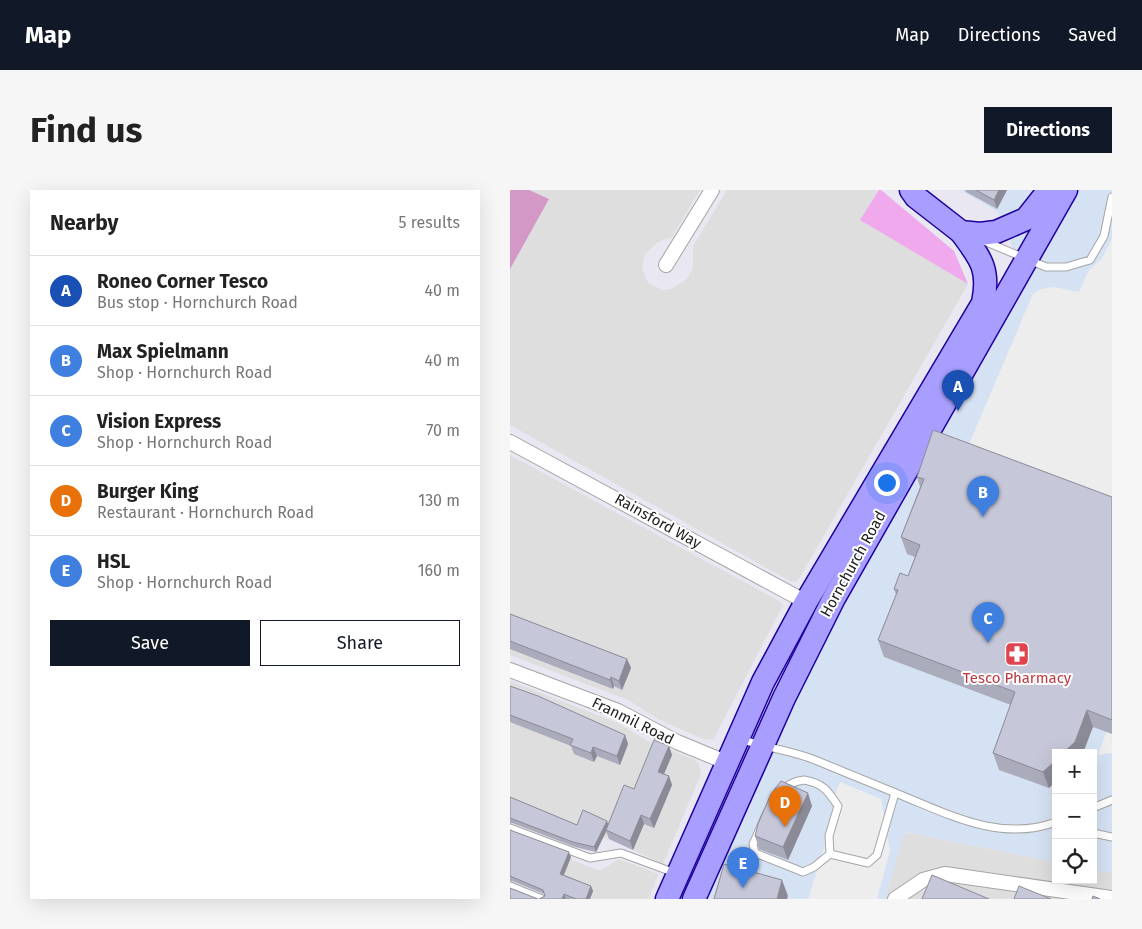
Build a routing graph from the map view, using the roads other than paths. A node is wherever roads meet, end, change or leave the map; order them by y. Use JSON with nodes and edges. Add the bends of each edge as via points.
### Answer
{"nodes":[{"id":1,"x":712,"y":190,"type":"edge"},
{"id":2,"x":912,"y":190,"type":"edge"},
{"id":3,"x":1049,"y":190,"type":"edge"},
{"id":4,"x":1066,"y":190,"type":"edge"},
{"id":5,"x":1112,"y":198,"type":"edge"},
{"id":6,"x":961,"y":232,"type":"junction"},
{"id":7,"x":1028,"y":259,"type":"junction"},
{"id":8,"x":666,"y":265,"type":"dead end"},
{"id":9,"x":510,"y":442,"type":"edge"},
{"id":10,"x":806,"y":602,"type":"junction"},
{"id":11,"x":510,"y":670,"type":"edge"},
{"id":12,"x":739,"y":738,"type":"junction"},
{"id":13,"x":763,"y":747,"type":"junction"},
{"id":14,"x":728,"y":763,"type":"junction"},
{"id":15,"x":895,"y":793,"type":"junction"},
{"id":16,"x":1112,"y":800,"type":"edge"},
{"id":17,"x":1097,"y":806,"type":"edge"},
{"id":18,"x":1052,"y":824,"type":"edge"},
{"id":19,"x":510,"y":828,"type":"edge"},
{"id":20,"x":1097,"y":834,"type":"edge"},
{"id":21,"x":1112,"y":837,"type":"edge"},
{"id":22,"x":830,"y":854,"type":"junction"},
{"id":23,"x":678,"y":874,"type":"junction"},
{"id":24,"x":510,"y":886,"type":"edge"},
{"id":25,"x":1112,"y":898,"type":"edge"},
{"id":26,"x":542,"y":899,"type":"edge"},
{"id":27,"x":667,"y":899,"type":"edge"},
{"id":28,"x":694,"y":899,"type":"edge"},
{"id":29,"x":895,"y":899,"type":"edge"}],
"edges":[{"from":1,"to":8,"type":"street"},
{"from":2,"to":6,"type":"main road","name":"Hornchurch Road","via":[[916,197]]},
{"from":3,"to":6,"type":"main road","via":[[1031,214],[1018,224],[996,232]]},
{"from":4,"to":7,"type":"main road","name":"Hornchurch Road"},
{"from":5,"to":7,"type":"lane","via":[[1104,236],[1090,260],[1057,268]]},
{"from":6,"to":7,"type":"lane"},
{"from":6,"to":10,"type":"main road","name":"Hornchurch Road","via":[[981,258],[986,283],[983,303]]},
{"from":7,"to":13,"type":"main road","name":"Hornchurch Road","via":[[834,598]]},
{"from":9,"to":10,"type":"street","name":"Rainsford Way"},
{"from":10,"to":12,"type":"main road","name":"Hornchurch Road","via":[[763,682]]},
{"from":11,"to":14,"type":"street","name":"Franmil Road","via":[[618,710],[677,742]]},
{"from":12,"to":13,"type":"lane"},
{"from":12,"to":14,"type":"main road","name":"Hornchurch Road"},
{"from":13,"to":15,"type":"lane","via":[[800,754]]},
{"from":13,"to":28,"type":"main road","name":"Hornchurch Road"},
{"from":14,"to":23,"type":"main road","name":"Hornchurch Road"},
{"from":15,"to":18,"type":"lane","via":[[954,818],[993,829],[1018,830]]},
{"from":15,"to":22,"type":"lane","via":[[877,855],[872,861],[868,863]]},
{"from":16,"to":17,"type":"lane"},
{"from":19,"to":23,"type":"lane","via":[[590,858],[622,853]]},
{"from":20,"to":21,"type":"lane"},
{"from":22,"to":22,"type":"lane","via":[[802,872],[755,853],[753,844],[778,794],[793,781],[814,782],[831,794],[838,806],[829,836]]},
{"from":23,"to":27,"type":"main road","name":"Hornchurch Road"},
{"from":24,"to":26,"type":"lane"},
{"from":25,"to":29,"type":"street","via":[[946,874],[923,880]]}]}
